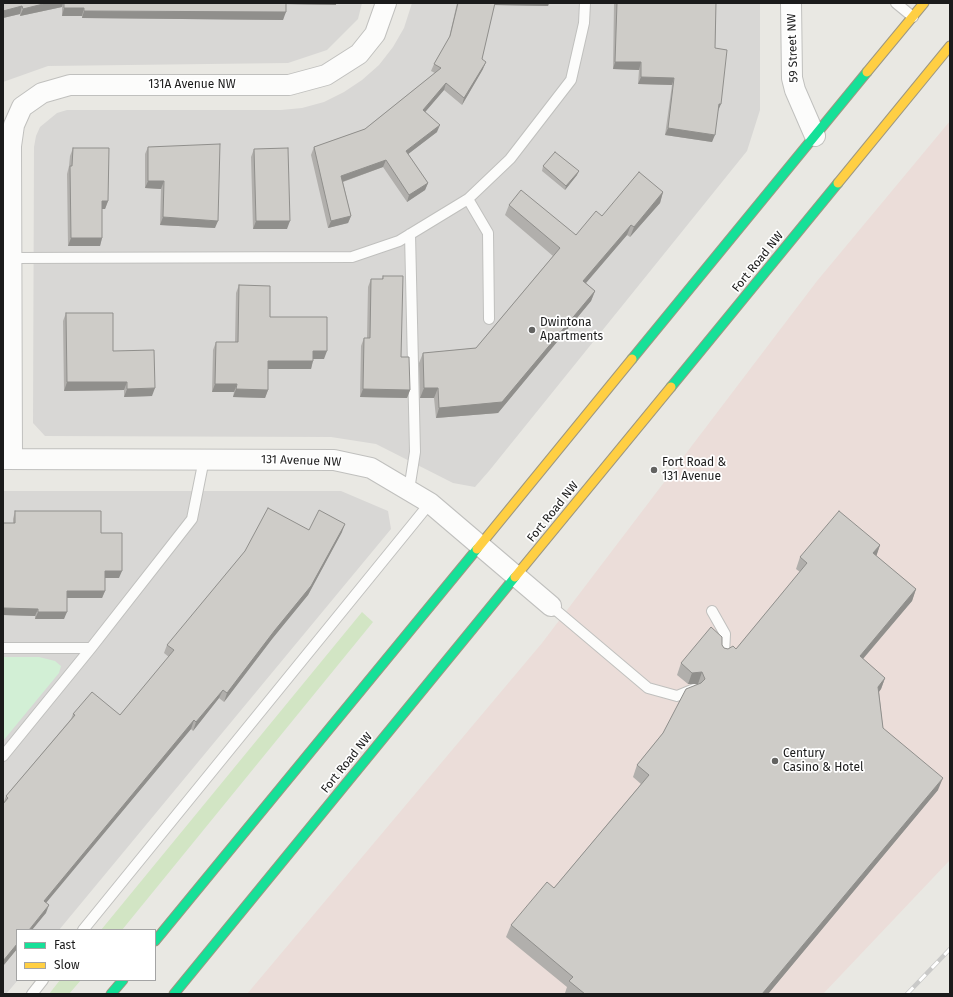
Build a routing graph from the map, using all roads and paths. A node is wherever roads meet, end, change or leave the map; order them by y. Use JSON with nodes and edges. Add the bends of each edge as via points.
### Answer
{"nodes":[{"id":1,"x":386,"y":3,"type":"edge"},
{"id":2,"x":585,"y":3,"type":"edge"},
{"id":3,"x":791,"y":3,"type":"edge"},
{"id":4,"x":896,"y":3,"type":"edge"},
{"id":5,"x":924,"y":3,"type":"edge"},
{"id":6,"x":913,"y":17,"type":"junction"},
{"id":7,"x":950,"y":46,"type":"edge"},
{"id":8,"x":815,"y":136,"type":"junction"},
{"id":9,"x":468,"y":199,"type":"junction"},
{"id":10,"x":410,"y":234,"type":"junction"},
{"id":11,"x":12,"y":258,"type":"junction"},
{"id":12,"x":489,"y":319,"type":"dead end"},
{"id":13,"x":7,"y":459,"type":"edge"},
{"id":14,"x":204,"y":459,"type":"junction"},
{"id":15,"x":409,"y":490,"type":"junction"},
{"id":16,"x":430,"y":503,"type":"junction"},
{"id":17,"x":480,"y":545,"type":"junction"},
{"id":18,"x":516,"y":576,"type":"junction"},
{"id":19,"x":551,"y":606,"type":"joint"},
{"id":20,"x":712,"y":611,"type":"dead end"},
{"id":21,"x":3,"y":648,"type":"edge"},
{"id":22,"x":91,"y":648,"type":"junction"},
{"id":23,"x":724,"y":654,"type":"edge"},
{"id":24,"x":694,"y":689,"type":"edge"},
{"id":25,"x":3,"y":756,"type":"edge"},
{"id":26,"x":84,"y":929,"type":"edge"},
{"id":27,"x":156,"y":940,"type":"edge"},
{"id":28,"x":42,"y":981,"type":"edge"},
{"id":29,"x":122,"y":981,"type":"edge"},
{"id":30,"x":32,"y":994,"type":"edge"},
{"id":31,"x":111,"y":994,"type":"edge"},
{"id":32,"x":174,"y":994,"type":"edge"}],
"edges":[{"from":1,"to":11,"type":"street","name":"131A Avenue NW","via":[[375,34],[359,54],[326,75],[289,85],[70,85],[42,93],[22,107],[14,125],[11,146]]},
{"from":2,"to":9,"type":"lane","via":[[584,23],[571,80],[510,160]]},
{"from":3,"to":8,"type":"street","name":"59 Street NW","via":[[792,78]]},
{"from":4,"to":6,"type":"lane"},
{"from":5,"to":6,"type":"main road"},
{"from":6,"to":8,"type":"main road"},
{"from":7,"to":18,"type":"main road","name":"Fort Road NW"},
{"from":8,"to":17,"type":"main road"},
{"from":9,"to":10,"type":"lane"},
{"from":9,"to":12,"type":"lane","via":[[488,233]]},
{"from":10,"to":11,"type":"lane","via":[[399,241],[352,257]]},
{"from":10,"to":15,"type":"lane","via":[[415,452]]},
{"from":11,"to":13,"type":"street"},
{"from":13,"to":14,"type":"street","name":"131 Avenue NW"},
{"from":14,"to":15,"type":"street","name":"131 Avenue NW","via":[[334,460],[371,468]]},
{"from":14,"to":22,"type":"lane","via":[[192,519]]},
{"from":15,"to":16,"type":"street","name":"131 Avenue NW"},
{"from":16,"to":17,"type":"street","name":"131 Avenue NW"},
{"from":16,"to":26,"type":"lane"},
{"from":17,"to":18,"type":"street","name":"131 Avenue NW"},
{"from":17,"to":27,"type":"main road"},
{"from":18,"to":19,"type":"street","name":"131 Avenue NW"},
{"from":18,"to":32,"type":"main road","name":"Fort Road NW"},
{"from":19,"to":24,"type":"lane","via":[[648,688],[677,696]]},
{"from":20,"to":23,"type":"lane","via":[[725,634]]},
{"from":21,"to":22,"type":"lane"},
{"from":22,"to":25,"type":"lane"},
{"from":28,"to":30,"type":"lane"},
{"from":29,"to":31,"type":"main road"}]}
